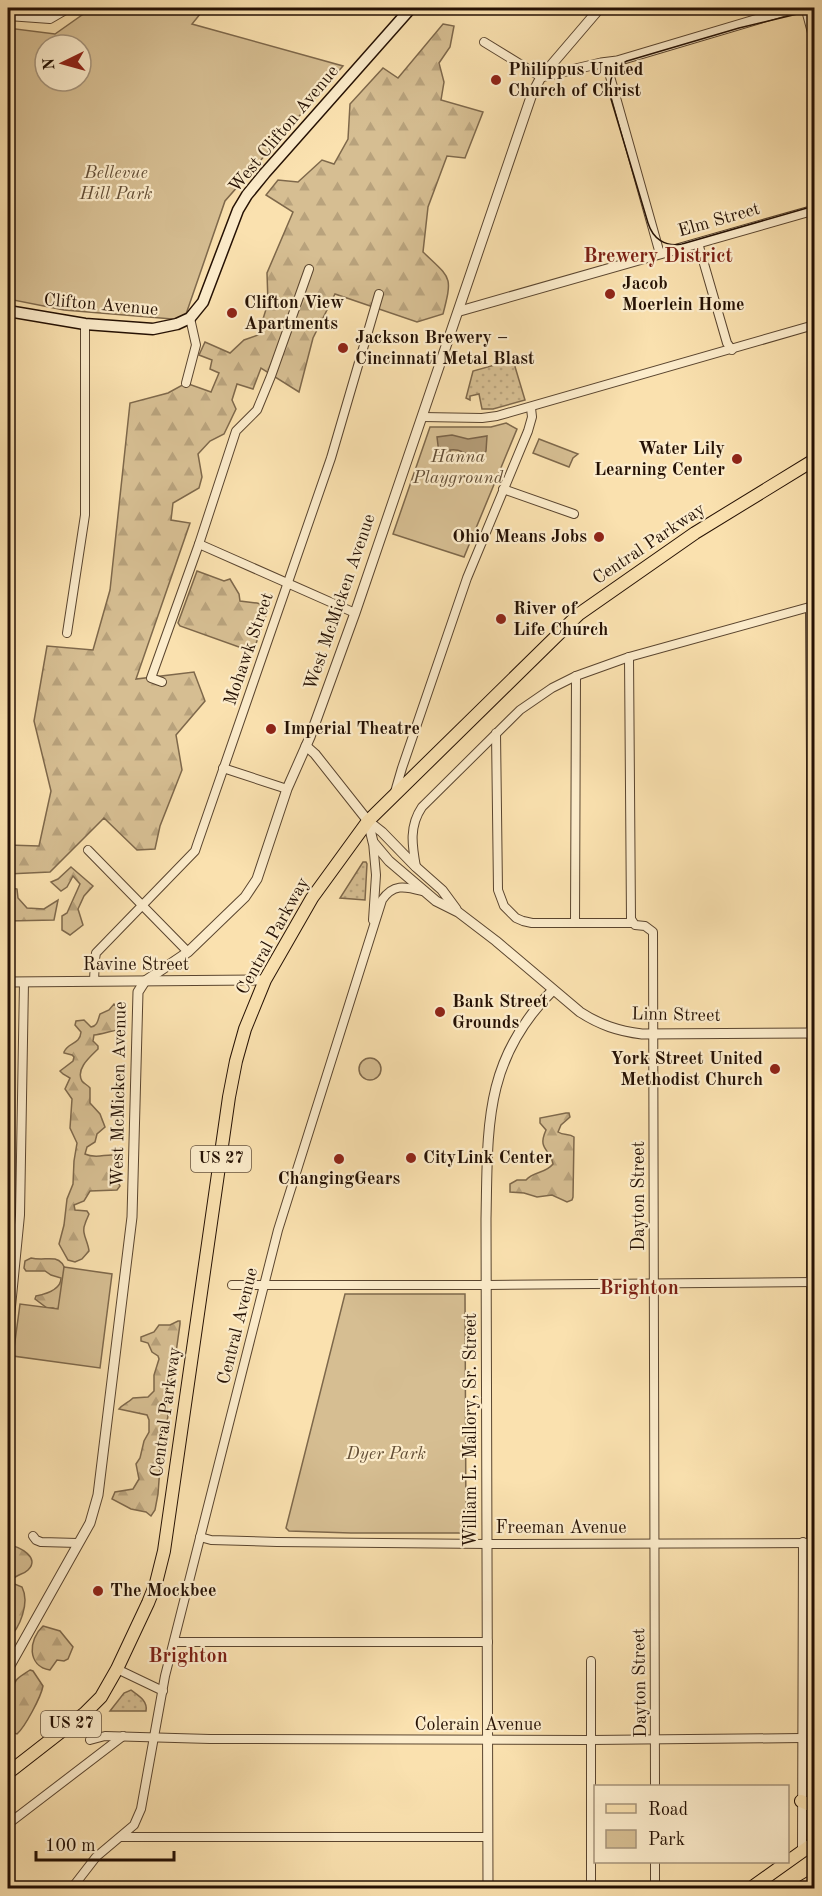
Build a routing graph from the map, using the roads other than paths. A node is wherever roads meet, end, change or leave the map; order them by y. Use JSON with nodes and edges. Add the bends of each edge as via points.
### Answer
{"nodes":[{"id":1,"x":69,"y":8,"type":"edge"},
{"id":2,"x":411,"y":8,"type":"edge"},
{"id":3,"x":600,"y":8,"type":"edge"},
{"id":4,"x":795,"y":8,"type":"edge"},
{"id":5,"x":806,"y":8,"type":"edge"},
{"id":6,"x":8,"y":16,"type":"edge"},
{"id":7,"x":814,"y":38,"type":"edge"},
{"id":8,"x":484,"y":42,"type":"dead end"},
{"id":9,"x":606,"y":63,"type":"junction"},
{"id":10,"x":541,"y":76,"type":"junction"},
{"id":11,"x":814,"y":210,"type":"edge"},
{"id":12,"x":698,"y":243,"type":"junction"},
{"id":13,"x":660,"y":254,"type":"junction"},
{"id":14,"x":309,"y":269,"type":"dead end"},
{"id":15,"x":379,"y":294,"type":"dead end"},
{"id":16,"x":8,"y":311,"type":"edge"},
{"id":17,"x":460,"y":311,"type":"junction"},
{"id":18,"x":190,"y":318,"type":"junction"},
{"id":19,"x":85,"y":324,"type":"junction"},
{"id":20,"x":814,"y":325,"type":"edge"},
{"id":21,"x":732,"y":350,"type":"junction"},
{"id":22,"x":186,"y":383,"type":"dead end"},
{"id":23,"x":531,"y":408,"type":"junction"},
{"id":24,"x":422,"y":417,"type":"junction"},
{"id":25,"x":814,"y":460,"type":"edge"},
{"id":26,"x":503,"y":489,"type":"junction"},
{"id":27,"x":574,"y":514,"type":"dead end"},
{"id":28,"x":199,"y":544,"type":"junction"},
{"id":29,"x":288,"y":583,"type":"junction"},
{"id":30,"x":812,"y":606,"type":"edge"},
{"id":31,"x":355,"y":613,"type":"junction"},
{"id":32,"x":67,"y":633,"type":"dead end"},
{"id":33,"x":629,"y":657,"type":"junction"},
{"id":34,"x":576,"y":676,"type":"junction"},
{"id":35,"x":162,"y":682,"type":"dead end"},
{"id":36,"x":496,"y":733,"type":"junction"},
{"id":37,"x":306,"y":746,"type":"junction"},
{"id":38,"x":813,"y":763,"type":"edge"},
{"id":39,"x":223,"y":768,"type":"junction"},
{"id":40,"x":287,"y":789,"type":"junction"},
{"id":41,"x":394,"y":796,"type":"junction"},
{"id":42,"x":368,"y":821,"type":"junction"},
{"id":43,"x":373,"y":842,"type":"junction"},
{"id":44,"x":88,"y":850,"type":"dead end"},
{"id":45,"x":416,"y":867,"type":"junction"},
{"id":46,"x":424,"y":891,"type":"junction"},
{"id":47,"x":142,"y":904,"type":"junction"},
{"id":48,"x":458,"y":912,"type":"junction"},
{"id":49,"x":575,"y":923,"type":"junction"},
{"id":50,"x":632,"y":923,"type":"junction"},
{"id":51,"x":373,"y":928,"type":"junction"},
{"id":52,"x":188,"y":952,"type":"junction"},
{"id":53,"x":265,"y":980,"type":"junction"},
{"id":54,"x":94,"y":981,"type":"junction"},
{"id":55,"x":146,"y":981,"type":"junction"},
{"id":56,"x":8,"y":982,"type":"edge"},
{"id":57,"x":24,"y":982,"type":"junction"},
{"id":58,"x":553,"y":990,"type":"junction"},
{"id":59,"x":813,"y":1033,"type":"edge"},
{"id":60,"x":654,"y":1034,"type":"junction"},
{"id":61,"x":813,"y":1282,"type":"edge"},
{"id":62,"x":654,"y":1284,"type":"junction"},
{"id":63,"x":232,"y":1285,"type":"dead end"},
{"id":64,"x":488,"y":1285,"type":"junction"},
{"id":65,"x":265,"y":1286,"type":"junction"},
{"id":66,"x":8,"y":1337,"type":"edge"},
{"id":67,"x":33,"y":1536,"type":"dead end"},
{"id":68,"x":200,"y":1537,"type":"junction"},
{"id":69,"x":78,"y":1543,"type":"junction"},
{"id":70,"x":654,"y":1543,"type":"junction"},
{"id":71,"x":809,"y":1543,"type":"edge"},
{"id":72,"x":488,"y":1544,"type":"junction"},
{"id":73,"x":174,"y":1642,"type":"junction"},
{"id":74,"x":488,"y":1642,"type":"junction"},
{"id":75,"x":591,"y":1661,"type":"dead end"},
{"id":76,"x":8,"y":1669,"type":"edge"},
{"id":77,"x":117,"y":1670,"type":"junction"},
{"id":78,"x":163,"y":1691,"type":"junction"},
{"id":79,"x":123,"y":1736,"type":"junction"},
{"id":80,"x":154,"y":1737,"type":"junction"},
{"id":81,"x":802,"y":1738,"type":"junction"},
{"id":82,"x":90,"y":1740,"type":"dead end"},
{"id":83,"x":488,"y":1740,"type":"junction"},
{"id":84,"x":591,"y":1740,"type":"junction"},
{"id":85,"x":655,"y":1740,"type":"junction"},
{"id":86,"x":8,"y":1773,"type":"edge"},
{"id":87,"x":655,"y":1785,"type":"edge"},
{"id":88,"x":801,"y":1801,"type":"junction"},
{"id":89,"x":814,"y":1807,"type":"edge"},
{"id":90,"x":8,"y":1824,"type":"edge"},
{"id":91,"x":121,"y":1837,"type":"junction"},
{"id":92,"x":488,"y":1837,"type":"junction"},
{"id":93,"x":814,"y":1843,"type":"edge"},
{"id":94,"x":802,"y":1852,"type":"junction"},
{"id":95,"x":789,"y":1861,"type":"edge"},
{"id":96,"x":655,"y":1863,"type":"edge"},
{"id":97,"x":787,"y":1863,"type":"edge"},
{"id":98,"x":814,"y":1882,"type":"edge"},
{"id":99,"x":72,"y":1888,"type":"edge"},
{"id":100,"x":488,"y":1888,"type":"edge"},
{"id":101,"x":591,"y":1888,"type":"edge"},
{"id":102,"x":655,"y":1888,"type":"edge"},
{"id":103,"x":752,"y":1888,"type":"edge"},
{"id":104,"x":804,"y":1888,"type":"edge"}],
"edges":[{"from":1,"to":6,"type":"street","via":[[50,19]]},
{"from":2,"to":18,"type":"main road","name":"West Clifton Avenue","via":[[247,195],[206,294]]},
{"from":3,"to":10,"type":"street","name":"West McMicken Avenue"},
{"from":4,"to":9,"type":"street"},
{"from":5,"to":7,"type":"street"},
{"from":8,"to":10,"type":"street"},
{"from":9,"to":10,"type":"street"},
{"from":9,"to":13,"type":"street"},
{"from":10,"to":17,"type":"street","name":"West McMicken Avenue"},
{"from":11,"to":12,"type":"street","name":"Elm Street"},
{"from":12,"to":13,"type":"street","name":"Elm Street"},
{"from":12,"to":21,"type":"street"},
{"from":13,"to":17,"type":"street","name":"Elm Street"},
{"from":14,"to":28,"type":"street","via":[[257,410],[236,431]]},
{"from":15,"to":29,"type":"street","name":"Mohawk Street","via":[[331,458]]},
{"from":16,"to":19,"type":"main road","name":"Clifton Avenue"},
{"from":17,"to":24,"type":"street","name":"West McMicken Avenue"},
{"from":18,"to":19,"type":"main road","name":"Clifton Avenue","via":[[153,329]]},
{"from":18,"to":22,"type":"street","via":[[196,345]]},
{"from":19,"to":32,"type":"street","via":[[85,515]]},
{"from":20,"to":21,"type":"street"},
{"from":21,"to":23,"type":"street"},
{"from":23,"to":24,"type":"street","via":[[482,418]]},
{"from":23,"to":26,"type":"street","via":[[528,431]]},
{"from":24,"to":31,"type":"street","name":"West McMicken Avenue"},
{"from":25,"to":41,"type":"main road","name":"Central Parkway","number":"US 27","via":[[695,533],[579,614]]},
{"from":26,"to":27,"type":"street"},
{"from":26,"to":41,"type":"street","via":[[467,578]]},
{"from":28,"to":29,"type":"street"},
{"from":28,"to":35,"type":"street","via":[[151,678]]},
{"from":29,"to":31,"type":"street"},
{"from":29,"to":39,"type":"street","name":"Mohawk Street"},
{"from":30,"to":33,"type":"street"},
{"from":30,"to":38,"type":"street"},
{"from":31,"to":37,"type":"street","name":"West McMicken Avenue"},
{"from":33,"to":34,"type":"street"},
{"from":33,"to":50,"type":"street"},
{"from":34,"to":36,"type":"street","via":[[537,697]]},
{"from":34,"to":49,"type":"street"},
{"from":36,"to":45,"type":"street","via":[[427,800],[415,817],[411,838]]},
{"from":36,"to":49,"type":"street","via":[[500,898],[509,912],[524,921]]},
{"from":37,"to":40,"type":"street","name":"West McMicken Avenue"},
{"from":37,"to":42,"type":"street"},
{"from":38,"to":59,"type":"street"},
{"from":39,"to":40,"type":"street"},
{"from":39,"to":47,"type":"street","name":"Mohawk Street","via":[[195,851]]},
{"from":40,"to":52,"type":"street","name":"West McMicken Avenue","via":[[252,888]]},
{"from":41,"to":42,"type":"main road","name":"Central Parkway","number":"US 27"},
{"from":42,"to":43,"type":"street"},
{"from":42,"to":45,"type":"street"},
{"from":42,"to":53,"type":"main road","name":"Central Parkway","number":"US 27","via":[[312,898]]},
{"from":43,"to":46,"type":"street"},
{"from":43,"to":51,"type":"street","name":"Central Avenue"},
{"from":44,"to":47,"type":"street"},
{"from":45,"to":48,"type":"street","via":[[442,890]]},
{"from":46,"to":48,"type":"street","via":[[436,902]]},
{"from":46,"to":51,"type":"street","name":"Central Avenue","via":[[402,887],[387,893]]},
{"from":47,"to":52,"type":"street"},
{"from":47,"to":54,"type":"street","name":"Mohawk Street","via":[[96,953]]},
{"from":48,"to":58,"type":"street","name":"Linn Street"},
{"from":49,"to":50,"type":"street"},
{"from":50,"to":60,"type":"street","name":"Dayton Street","via":[[653,932]]},
{"from":51,"to":65,"type":"street","name":"Central Avenue","via":[[288,1192]]},
{"from":52,"to":55,"type":"street","name":"West McMicken Avenue"},
{"from":53,"to":55,"type":"street","name":"Ravine Street"},
{"from":53,"to":77,"type":"main road","name":"Central Parkway","number":"US 27","via":[[245,1029],[231,1088],[162,1563]]},
{"from":54,"to":55,"type":"street","name":"Ravine Street"},
{"from":54,"to":57,"type":"street","name":"Ravine Street"},
{"from":55,"to":69,"type":"street","name":"West McMicken Avenue","via":[[138,992],[132,1217],[119,1328],[98,1495],[90,1523]]},
{"from":56,"to":57,"type":"street","name":"Ravine Street"},
{"from":57,"to":66,"type":"street","via":[[20,1215]]},
{"from":58,"to":60,"type":"street","name":"Linn Street","via":[[595,1022],[623,1032]]},
{"from":58,"to":64,"type":"street","name":"William L. Mallory, Sr. Street","via":[[509,1048],[493,1100],[486,1219]]},
{"from":59,"to":60,"type":"street","name":"Linn Street"},
{"from":59,"to":61,"type":"street"},
{"from":60,"to":62,"type":"street","name":"Dayton Street"},
{"from":61,"to":62,"type":"street"},
{"from":61,"to":71,"type":"street"},
{"from":62,"to":64,"type":"street"},
{"from":62,"to":70,"type":"street","name":"Dayton Street"},
{"from":63,"to":65,"type":"street"},
{"from":64,"to":65,"type":"street"},
{"from":64,"to":72,"type":"street","name":"William L. Mallory, Sr. Street"},
{"from":65,"to":68,"type":"street","name":"Central Avenue"},
{"from":67,"to":69,"type":"street","via":[[41,1542]]},
{"from":68,"to":72,"type":"street","name":"Freeman Avenue","via":[[277,1542]]},
{"from":68,"to":73,"type":"street","name":"Central Avenue"},
{"from":69,"to":76,"type":"street","name":"West McMicken Avenue"},
{"from":70,"to":71,"type":"street","name":"Freeman Avenue"},
{"from":70,"to":72,"type":"street","name":"Freeman Avenue"},
{"from":70,"to":85,"type":"street","name":"Dayton Street"},
{"from":71,"to":81,"type":"street"},
{"from":72,"to":74,"type":"street","name":"William L. Mallory, Sr. Street"},
{"from":73,"to":74,"type":"street"},
{"from":73,"to":78,"type":"street","name":"Central Avenue"},
{"from":74,"to":83,"type":"street","name":"William L. Mallory, Sr. Street"},
{"from":75,"to":84,"type":"street"},
{"from":77,"to":78,"type":"street"},
{"from":77,"to":86,"type":"main road","name":"Central Parkway","number":"US 27","via":[[86,1713]]},
{"from":78,"to":80,"type":"street","name":"Central Avenue"},
{"from":79,"to":80,"type":"street","name":"Colerain Avenue"},
{"from":79,"to":82,"type":"street","name":"Colerain Avenue"},
{"from":79,"to":90,"type":"street"},
{"from":80,"to":83,"type":"street","name":"Colerain Avenue"},
{"from":80,"to":91,"type":"street","name":"Central Avenue","via":[[141,1809],[134,1825]]},
{"from":81,"to":85,"type":"street","name":"Colerain Avenue"},
{"from":81,"to":88,"type":"street"},
{"from":83,"to":84,"type":"street","name":"Colerain Avenue"},
{"from":83,"to":92,"type":"street","name":"William L. Mallory, Sr. Street"},
{"from":84,"to":85,"type":"street","name":"Colerain Avenue"},
{"from":84,"to":101,"type":"street"},
{"from":85,"to":87,"type":"street","name":"Dayton Street"},
{"from":88,"to":89,"type":"main road"},
{"from":88,"to":94,"type":"street"},
{"from":91,"to":92,"type":"street"},
{"from":91,"to":99,"type":"street","name":"Central Avenue","via":[[96,1857]]},
{"from":92,"to":100,"type":"street","name":"William L. Mallory, Sr. Street"},
{"from":93,"to":94,"type":"main road"},
{"from":94,"to":95,"type":"main road"},
{"from":96,"to":102,"type":"street"},
{"from":97,"to":103,"type":"main road"},
{"from":98,"to":104,"type":"highway"}]}
